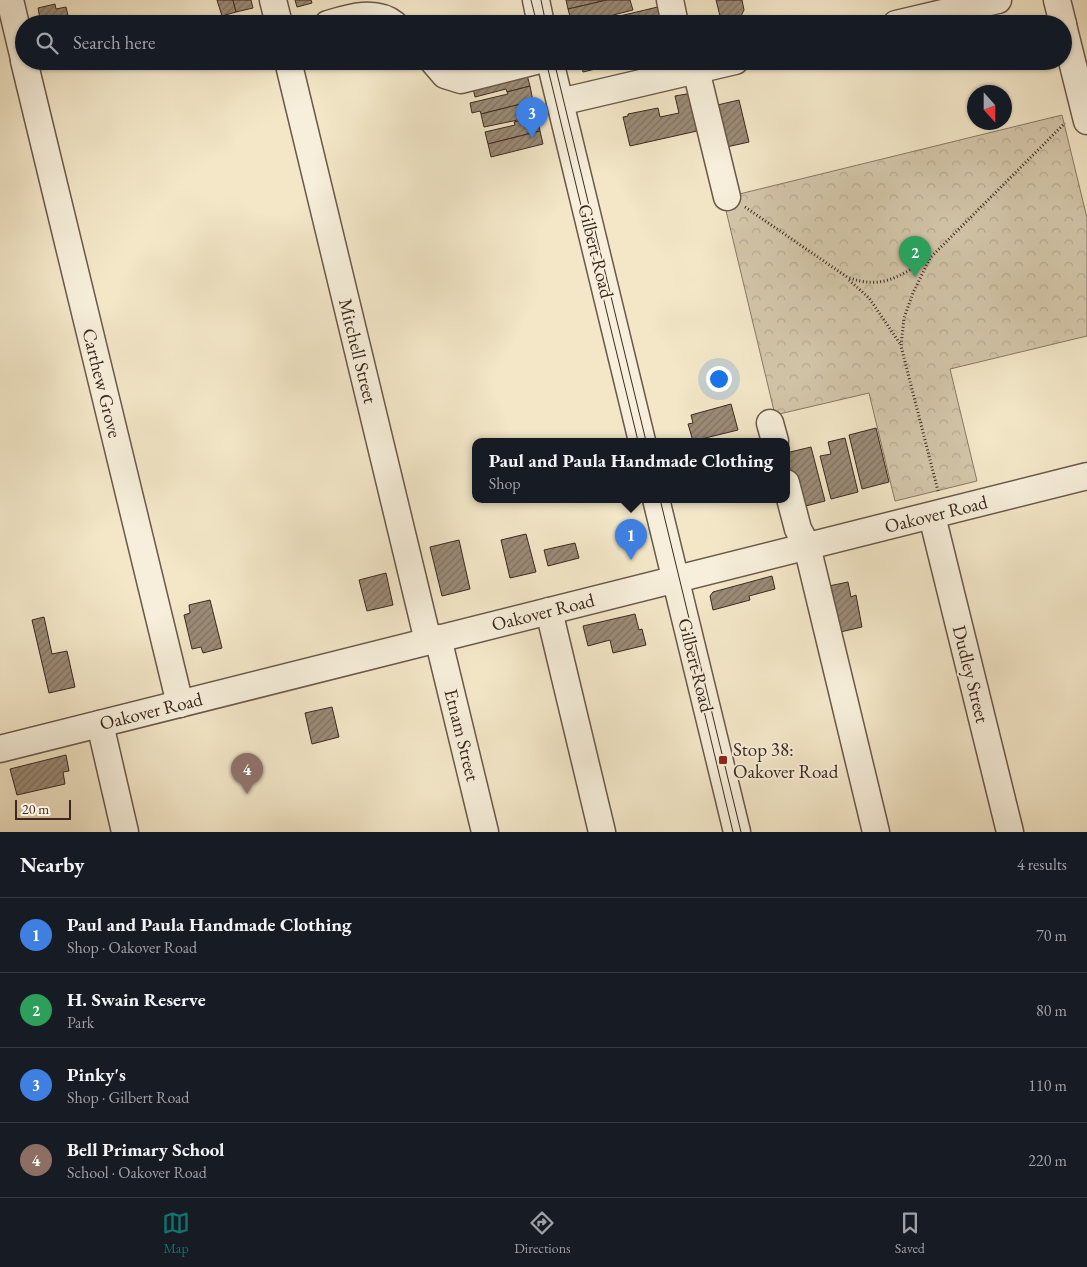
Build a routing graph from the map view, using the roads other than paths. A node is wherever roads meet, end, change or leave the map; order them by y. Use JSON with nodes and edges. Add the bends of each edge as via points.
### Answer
{"nodes":[{"id":1,"x":10,"y":0,"type":"edge"},
{"id":2,"x":274,"y":0,"type":"edge"},
{"id":3,"x":536,"y":0,"type":"edge"},
{"id":4,"x":670,"y":0,"type":"edge"},
{"id":5,"x":998,"y":0,"type":"edge"},
{"id":6,"x":1057,"y":0,"type":"edge"},
{"id":7,"x":277,"y":15,"type":"edge"},
{"id":8,"x":539,"y":15,"type":"edge"},
{"id":9,"x":673,"y":15,"type":"edge"},
{"id":10,"x":934,"y":15,"type":"edge"},
{"id":11,"x":1061,"y":15,"type":"edge"},
{"id":12,"x":15,"y":21,"type":"edge"},
{"id":13,"x":1072,"y":68,"type":"edge"},
{"id":14,"x":26,"y":70,"type":"edge"},
{"id":15,"x":290,"y":70,"type":"edge"},
{"id":16,"x":441,"y":70,"type":"edge"},
{"id":17,"x":500,"y":70,"type":"edge"},
{"id":18,"x":552,"y":70,"type":"edge"},
{"id":19,"x":681,"y":70,"type":"edge"},
{"id":20,"x":690,"y":70,"type":"edge"},
{"id":21,"x":560,"y":102,"type":"junction"},
{"id":22,"x":1081,"y":113,"type":"edge"},
{"id":23,"x":727,"y":197,"type":"road end"},
{"id":24,"x":641,"y":438,"type":"edge"},
{"id":25,"x":1087,"y":476,"type":"edge"},
{"id":26,"x":790,"y":498,"type":"edge"},
{"id":27,"x":657,"y":503,"type":"edge"},
{"id":28,"x":935,"y":505,"type":"junction"},
{"id":29,"x":808,"y":546,"type":"junction"},
{"id":30,"x":675,"y":578,"type":"junction"},
{"id":31,"x":549,"y":611,"type":"junction"},
{"id":32,"x":433,"y":640,"type":"junction"},
{"id":33,"x":180,"y":704,"type":"junction"},
{"id":34,"x":100,"y":724,"type":"junction"},
{"id":35,"x":0,"y":749,"type":"edge"},
{"id":36,"x":125,"y":832,"type":"edge"},
{"id":37,"x":485,"y":832,"type":"edge"},
{"id":38,"x":602,"y":832,"type":"edge"},
{"id":39,"x":737,"y":832,"type":"edge"},
{"id":40,"x":876,"y":832,"type":"edge"},
{"id":41,"x":1010,"y":832,"type":"edge"}],
"edges":[{"from":1,"to":12,"type":"street","name":"Carthew Grove"},
{"from":2,"to":7,"type":"street"},
{"from":3,"to":8,"type":"street"},
{"from":4,"to":9,"type":"street"},
{"from":5,"to":10,"type":"street"},
{"from":6,"to":11,"type":"street"},
{"from":13,"to":22,"type":"street"},
{"from":14,"to":33,"type":"street","name":"Carthew Grove"},
{"from":15,"to":32,"type":"street","name":"Mitchell Street"},
{"from":16,"to":17,"type":"street","via":[[461,80]]},
{"from":18,"to":21,"type":"street","name":"Gilbert Road"},
{"from":19,"to":21,"type":"street"},
{"from":20,"to":23,"type":"street"},
{"from":21,"to":24,"type":"street","name":"Gilbert Road"},
{"from":25,"to":28,"type":"street","name":"Oakover Road"},
{"from":26,"to":29,"type":"street","via":[[798,529]]},
{"from":27,"to":30,"type":"street","name":"Gilbert Road"},
{"from":28,"to":29,"type":"street","name":"Oakover Road"},
{"from":28,"to":41,"type":"street","name":"Dudley Street"},
{"from":29,"to":30,"type":"street","name":"Oakover Road"},
{"from":29,"to":40,"type":"street"},
{"from":30,"to":31,"type":"street","name":"Oakover Road"},
{"from":30,"to":39,"type":"street","name":"Gilbert Road"},
{"from":31,"to":32,"type":"street","name":"Oakover Road"},
{"from":31,"to":38,"type":"street"},
{"from":32,"to":33,"type":"street","name":"Oakover Road"},
{"from":32,"to":37,"type":"street","name":"Etnam Street"},
{"from":33,"to":34,"type":"street","name":"Oakover Road"},
{"from":34,"to":35,"type":"street","name":"Oakover Road"},
{"from":34,"to":36,"type":"street"}]}
